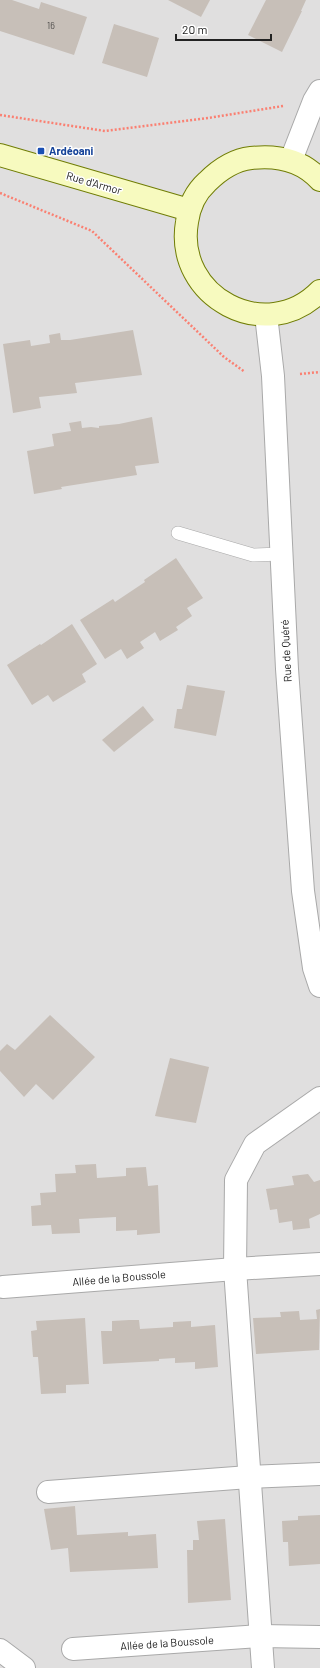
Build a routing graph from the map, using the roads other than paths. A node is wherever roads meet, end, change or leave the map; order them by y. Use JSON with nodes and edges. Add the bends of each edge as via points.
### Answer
{"nodes":[{"id":1,"x":317,"y":96,"type":"edge"},
{"id":2,"x":0,"y":155,"type":"edge"},
{"id":3,"x":291,"y":160,"type":"junction"},
{"id":4,"x":320,"y":180,"type":"edge"},
{"id":5,"x":189,"y":210,"type":"junction"},
{"id":6,"x":320,"y":291,"type":"edge"},
{"id":7,"x":266,"y":315,"type":"junction"},
{"id":8,"x":178,"y":533,"type":"dead end"},
{"id":9,"x":281,"y":554,"type":"junction"},
{"id":10,"x":320,"y":986,"type":"edge"},
{"id":11,"x":320,"y":1098,"type":"edge"},
{"id":12,"x":320,"y":1264,"type":"edge"},
{"id":13,"x":234,"y":1269,"type":"junction"},
{"id":14,"x":4,"y":1287,"type":"dead end"},
{"id":15,"x":320,"y":1474,"type":"edge"},
{"id":16,"x":249,"y":1477,"type":"junction"},
{"id":17,"x":48,"y":1492,"type":"dead end"},
{"id":18,"x":261,"y":1636,"type":"junction"},
{"id":19,"x":320,"y":1636,"type":"edge"},
{"id":20,"x":73,"y":1649,"type":"dead end"},
{"id":21,"x":0,"y":1650,"type":"edge"},
{"id":22,"x":24,"y":1668,"type":"edge"},
{"id":23,"x":263,"y":1668,"type":"edge"}],
"edges":[{"from":1,"to":3,"type":"street"},
{"from":2,"to":5,"type":"main road","name":"Rue d'Armor"},
{"from":3,"to":4,"type":"main road","via":[[312,172]]},
{"from":3,"to":5,"type":"main road","via":[[266,156],[242,159],[219,170],[201,188]]},
{"from":5,"to":7,"type":"main road","via":[[185,235],[188,260],[200,282],[218,300],[241,311]]},
{"from":6,"to":7,"type":"main road","via":[[312,299],[290,311]]},
{"from":7,"to":9,"type":"street","name":"Rue de Quéré","via":[[273,376]]},
{"from":8,"to":9,"type":"lane","via":[[253,555]]},
{"from":9,"to":10,"type":"street","name":"Rue de Quéré","via":[[303,891],[314,968]]},
{"from":11,"to":13,"type":"street","via":[[255,1144],[236,1180]]},
{"from":12,"to":13,"type":"street","name":"Allée de la Boussole"},
{"from":13,"to":14,"type":"street","name":"Allée de la Boussole"},
{"from":13,"to":16,"type":"street"},
{"from":15,"to":16,"type":"street"},
{"from":16,"to":17,"type":"street"},
{"from":16,"to":18,"type":"street"},
{"from":18,"to":19,"type":"street","name":"Allée de la Boussole"},
{"from":18,"to":20,"type":"street","name":"Allée de la Boussole"},
{"from":18,"to":23,"type":"street"},
{"from":21,"to":22,"type":"street"}]}
